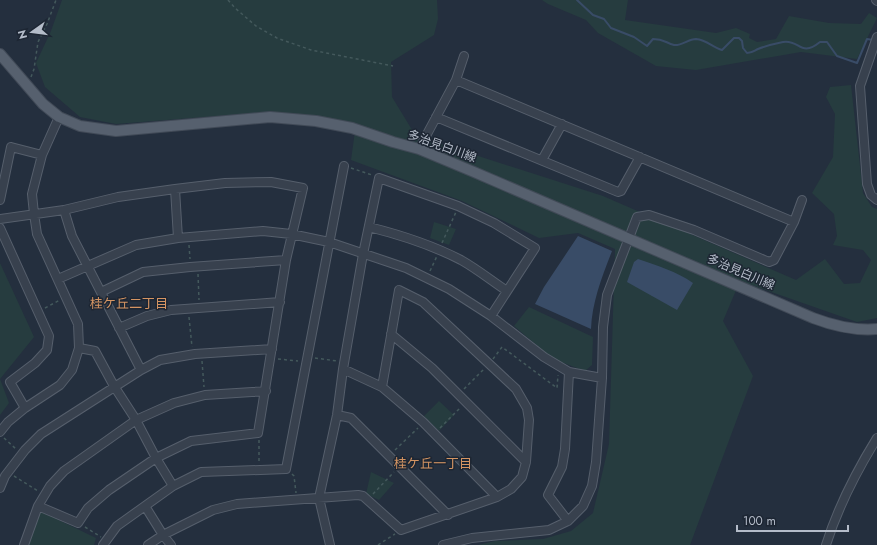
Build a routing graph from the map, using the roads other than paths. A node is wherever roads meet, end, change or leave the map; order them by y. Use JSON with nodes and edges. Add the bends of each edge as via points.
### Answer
{"nodes":[{"id":1,"x":877,"y":37,"type":"edge"},
{"id":2,"x":0,"y":54,"type":"edge"},
{"id":3,"x":464,"y":56,"type":"dead end"},
{"id":4,"x":456,"y":80,"type":"junction"},
{"id":5,"x":436,"y":116,"type":"junction"},
{"id":6,"x":59,"y":117,"type":"junction"},
{"id":7,"x":562,"y":124,"type":"junction"},
{"id":8,"x":419,"y":150,"type":"junction"},
{"id":9,"x":42,"y":155,"type":"junction"},
{"id":10,"x":640,"y":157,"type":"junction"},
{"id":11,"x":542,"y":160,"type":"junction"},
{"id":12,"x":344,"y":166,"type":"road end"},
{"id":13,"x":175,"y":188,"type":"junction"},
{"id":14,"x":0,"y":200,"type":"edge"},
{"id":15,"x":802,"y":200,"type":"dead end"},
{"id":16,"x":877,"y":200,"type":"edge"},
{"id":17,"x":64,"y":210,"type":"junction"},
{"id":18,"x":34,"y":214,"type":"junction"},
{"id":19,"x":0,"y":219,"type":"edge"},
{"id":20,"x":794,"y":222,"type":"junction"},
{"id":21,"x":369,"y":227,"type":"junction"},
{"id":22,"x":0,"y":228,"type":"edge"},
{"id":23,"x":291,"y":234,"type":"junction"},
{"id":24,"x":178,"y":238,"type":"junction"},
{"id":25,"x":629,"y":239,"type":"junction"},
{"id":26,"x":329,"y":242,"type":"junction"},
{"id":27,"x":363,"y":254,"type":"junction"},
{"id":28,"x":286,"y":260,"type":"junction"},
{"id":29,"x":88,"y":266,"type":"junction"},
{"id":30,"x":58,"y":279,"type":"junction"},
{"id":31,"x":507,"y":291,"type":"junction"},
{"id":32,"x":101,"y":292,"type":"junction"},
{"id":33,"x":280,"y":302,"type":"junction"},
{"id":34,"x":491,"y":316,"type":"junction"},
{"id":35,"x":119,"y":328,"type":"junction"},
{"id":36,"x":877,"y":329,"type":"edge"},
{"id":37,"x":391,"y":334,"type":"junction"},
{"id":38,"x":79,"y":348,"type":"junction"},
{"id":39,"x":272,"y":349,"type":"junction"},
{"id":40,"x":344,"y":365,"type":"junction"},
{"id":41,"x":141,"y":370,"type":"junction"},
{"id":42,"x":569,"y":372,"type":"junction"},
{"id":43,"x":602,"y":378,"type":"junction"},
{"id":44,"x":114,"y":386,"type":"junction"},
{"id":45,"x":382,"y":387,"type":"junction"},
{"id":46,"x":266,"y":391,"type":"junction"},
{"id":47,"x":25,"y":408,"type":"junction"},
{"id":48,"x":337,"y":415,"type":"junction"},
{"id":49,"x":136,"y":420,"type":"junction"},
{"id":50,"x":0,"y":434,"type":"edge"},
{"id":51,"x":877,"y":438,"type":"edge"},
{"id":52,"x":156,"y":458,"type":"junction"},
{"id":53,"x":526,"y":462,"type":"junction"},
{"id":54,"x":173,"y":486,"type":"junction"},
{"id":55,"x":0,"y":488,"type":"edge"},
{"id":56,"x":497,"y":497,"type":"junction"},
{"id":57,"x":319,"y":498,"type":"junction"},
{"id":58,"x":38,"y":506,"type":"junction"},
{"id":59,"x":145,"y":506,"type":"junction"},
{"id":60,"x":448,"y":515,"type":"junction"},
{"id":61,"x":568,"y":521,"type":"junction"},
{"id":62,"x":163,"y":535,"type":"junction"},
{"id":63,"x":105,"y":543,"type":"edge"},
{"id":64,"x":24,"y":545,"type":"edge"},
{"id":65,"x":148,"y":545,"type":"edge"},
{"id":66,"x":171,"y":545,"type":"edge"},
{"id":67,"x":330,"y":545,"type":"edge"},
{"id":68,"x":444,"y":545,"type":"edge"},
{"id":69,"x":826,"y":545,"type":"edge"}],
"edges":[{"from":1,"to":16,"type":"street","via":[[860,86],[867,184],[871,195]]},
{"from":2,"to":6,"type":"main road","name":"多治見白川線","via":[[28,88]]},
{"from":3,"to":4,"type":"street"},
{"from":4,"to":5,"type":"street"},
{"from":4,"to":7,"type":"street"},
{"from":5,"to":8,"type":"street"},
{"from":5,"to":11,"type":"street"},
{"from":6,"to":8,"type":"main road","name":"多治見白川線","via":[[80,126],[116,131],[270,117],[316,121],[352,128]]},
{"from":6,"to":9,"type":"street"},
{"from":7,"to":10,"type":"street"},
{"from":7,"to":11,"type":"street"},
{"from":8,"to":25,"type":"main road","name":"多治見白川線"},
{"from":9,"to":14,"type":"street","via":[[11,147]]},
{"from":9,"to":18,"type":"street","via":[[32,194]]},
{"from":10,"to":11,"type":"street","via":[[621,191],[618,192]]},
{"from":10,"to":20,"type":"street"},
{"from":12,"to":26,"type":"street"},
{"from":13,"to":17,"type":"street","via":[[118,197]]},
{"from":13,"to":23,"type":"street","via":[[271,182],[303,188]]},
{"from":13,"to":24,"type":"street"},
{"from":15,"to":20,"type":"street"},
{"from":17,"to":18,"type":"street"},
{"from":17,"to":29,"type":"street","via":[[72,236]]},
{"from":18,"to":19,"type":"street"},
{"from":18,"to":30,"type":"street","via":[[37,234]]},
{"from":20,"to":25,"type":"street","via":[[774,260],[769,262],[694,230],[649,215],[637,217]]},
{"from":21,"to":27,"type":"street"},
{"from":21,"to":31,"type":"street","via":[[410,238],[439,250],[462,261]]},
{"from":21,"to":31,"type":"street","via":[[379,178],[458,206],[494,223],[535,248]]},
{"from":22,"to":47,"type":"street","via":[[49,336],[47,350],[35,364],[10,382]]},
{"from":23,"to":24,"type":"street","via":[[263,231]]},
{"from":23,"to":26,"type":"street"},
{"from":23,"to":28,"type":"street"},
{"from":24,"to":29,"type":"street","via":[[136,245]]},
{"from":25,"to":36,"type":"main road","name":"多治見白川線","via":[[813,318],[836,326],[863,330]]},
{"from":25,"to":43,"type":"street","via":[[607,295],[603,327]]},
{"from":26,"to":27,"type":"street"},
{"from":26,"to":54,"type":"street","via":[[286,469],[201,472]]},
{"from":27,"to":34,"type":"street","via":[[406,268],[449,289]]},
{"from":27,"to":40,"type":"street"},
{"from":28,"to":32,"type":"street","via":[[143,272]]},
{"from":28,"to":33,"type":"street"},
{"from":29,"to":30,"type":"street"},
{"from":29,"to":32,"type":"street"},
{"from":30,"to":38,"type":"street","via":[[78,324]]},
{"from":31,"to":34,"type":"street"},
{"from":32,"to":35,"type":"street"},
{"from":33,"to":35,"type":"street","via":[[171,310],[147,316]]},
{"from":33,"to":39,"type":"street"},
{"from":34,"to":42,"type":"street","via":[[544,357]]},
{"from":35,"to":41,"type":"street"},
{"from":37,"to":45,"type":"street"},
{"from":37,"to":53,"type":"street","via":[[432,368]]},
{"from":37,"to":53,"type":"street","via":[[400,290],[423,302],[516,389],[527,408],[529,420]]},
{"from":38,"to":44,"type":"street","via":[[95,351]]},
{"from":38,"to":47,"type":"street","via":[[72,370],[60,385]]},
{"from":39,"to":41,"type":"street","via":[[193,354],[160,360]]},
{"from":39,"to":46,"type":"street"},
{"from":40,"to":45,"type":"street"},
{"from":40,"to":48,"type":"street"},
{"from":41,"to":44,"type":"street"},
{"from":42,"to":43,"type":"street"},
{"from":42,"to":61,"type":"street","via":[[562,467],[548,495]]},
{"from":43,"to":61,"type":"street","via":[[592,486],[583,506]]},
{"from":44,"to":49,"type":"street"},
{"from":44,"to":55,"type":"street","via":[[40,434],[8,472]]},
{"from":45,"to":56,"type":"street","via":[[423,422]]},
{"from":46,"to":49,"type":"street","via":[[205,395],[174,403]]},
{"from":46,"to":52,"type":"street","via":[[258,434],[191,441]]},
{"from":47,"to":50,"type":"street","via":[[8,422]]},
{"from":48,"to":57,"type":"street"},
{"from":48,"to":60,"type":"street","via":[[351,418]]},
{"from":49,"to":52,"type":"street"},
{"from":49,"to":58,"type":"street","via":[[64,471],[50,486]]},
{"from":51,"to":69,"type":"street","via":[[846,492]]},
{"from":52,"to":54,"type":"street"},
{"from":52,"to":58,"type":"street","via":[[109,490],[88,508],[78,523]]},
{"from":53,"to":56,"type":"street","via":[[522,477],[511,489]]},
{"from":54,"to":59,"type":"street"},
{"from":56,"to":60,"type":"street"},
{"from":57,"to":60,"type":"street","via":[[363,496],[401,530]]},
{"from":57,"to":62,"type":"street","via":[[237,504],[213,510]]},
{"from":57,"to":67,"type":"street"},
{"from":58,"to":64,"type":"street"},
{"from":59,"to":62,"type":"street"},
{"from":59,"to":63,"type":"street","via":[[117,526]]},
{"from":61,"to":68,"type":"street","via":[[549,530],[472,538]]},
{"from":62,"to":65,"type":"street"},
{"from":62,"to":66,"type":"street"}]}
